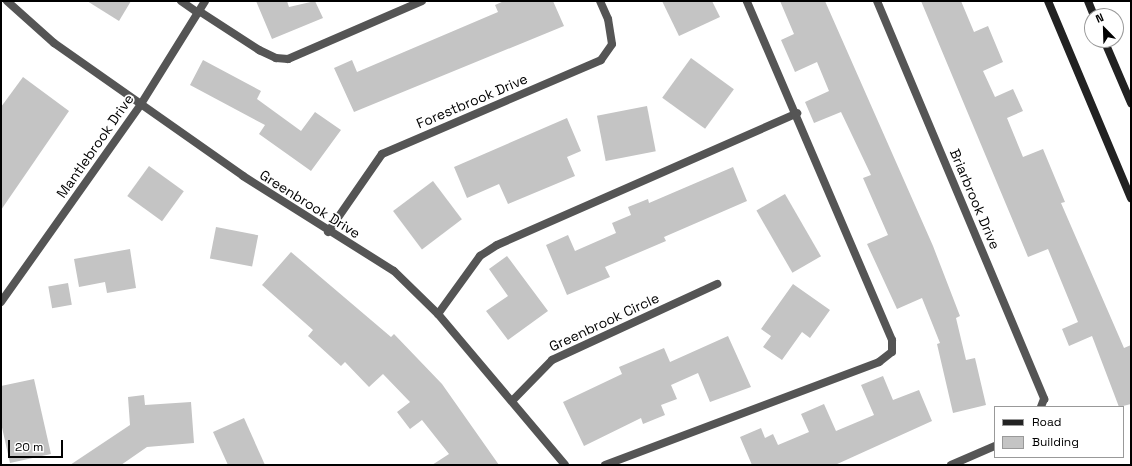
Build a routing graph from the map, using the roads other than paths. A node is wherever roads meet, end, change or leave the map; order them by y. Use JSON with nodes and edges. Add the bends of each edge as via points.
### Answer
{"nodes":[{"id":1,"x":7,"y":1,"type":"edge"},
{"id":2,"x":181,"y":1,"type":"edge"},
{"id":3,"x":205,"y":1,"type":"edge"},
{"id":4,"x":422,"y":1,"type":"edge"},
{"id":5,"x":600,"y":1,"type":"edge"},
{"id":6,"x":747,"y":1,"type":"edge"},
{"id":7,"x":878,"y":1,"type":"edge"},
{"id":8,"x":1048,"y":1,"type":"edge"},
{"id":9,"x":198,"y":12,"type":"junction"},
{"id":10,"x":1107,"y":48,"type":"edge"},
{"id":11,"x":1131,"y":103,"type":"edge"},
{"id":12,"x":141,"y":104,"type":"junction"},
{"id":13,"x":798,"y":113,"type":"junction"},
{"id":14,"x":1131,"y":198,"type":"edge"},
{"id":15,"x":328,"y":232,"type":"junction"},
{"id":16,"x":717,"y":284,"type":"dead end"},
{"id":17,"x":1,"y":302,"type":"edge"},
{"id":18,"x":438,"y":314,"type":"junction"},
{"id":19,"x":513,"y":400,"type":"junction"},
{"id":20,"x":1042,"y":406,"type":"edge"},
{"id":21,"x":994,"y":446,"type":"edge"},
{"id":22,"x":565,"y":465,"type":"edge"},
{"id":23,"x":605,"y":465,"type":"edge"},
{"id":24,"x":951,"y":465,"type":"edge"}],
"edges":[{"from":1,"to":12,"type":"street","name":"Greenbrook Drive","via":[[54,43]]},
{"from":2,"to":9,"type":"street"},
{"from":3,"to":9,"type":"street","name":"Mantlebrook Drive"},
{"from":4,"to":9,"type":"street","via":[[288,58],[276,58],[259,50]]},
{"from":5,"to":15,"type":"street","name":"Forestbrook Drive","via":[[608,19],[612,44],[601,60],[382,154]]},
{"from":6,"to":13,"type":"street"},
{"from":7,"to":20,"type":"street","name":"Briarbrook Drive","via":[[1041,392]]},
{"from":8,"to":14,"type":"main road"},
{"from":9,"to":12,"type":"street","name":"Mantlebrook Drive"},
{"from":10,"to":11,"type":"main road"},
{"from":12,"to":15,"type":"street","name":"Greenbrook Drive"},
{"from":12,"to":17,"type":"street","name":"Mantlebrook Drive"},
{"from":13,"to":18,"type":"street","via":[[497,245],[480,256]]},
{"from":13,"to":23,"type":"street","via":[[892,340],[892,352],[879,362]]},
{"from":15,"to":18,"type":"street","name":"Greenbrook Drive","via":[[394,271]]},
{"from":16,"to":19,"type":"street","name":"Greenbrook Circle","via":[[552,360]]},
{"from":18,"to":19,"type":"street","name":"Greenbrook Drive"},
{"from":19,"to":22,"type":"street","name":"Greenbrook Drive"},
{"from":21,"to":24,"type":"street"}]}
